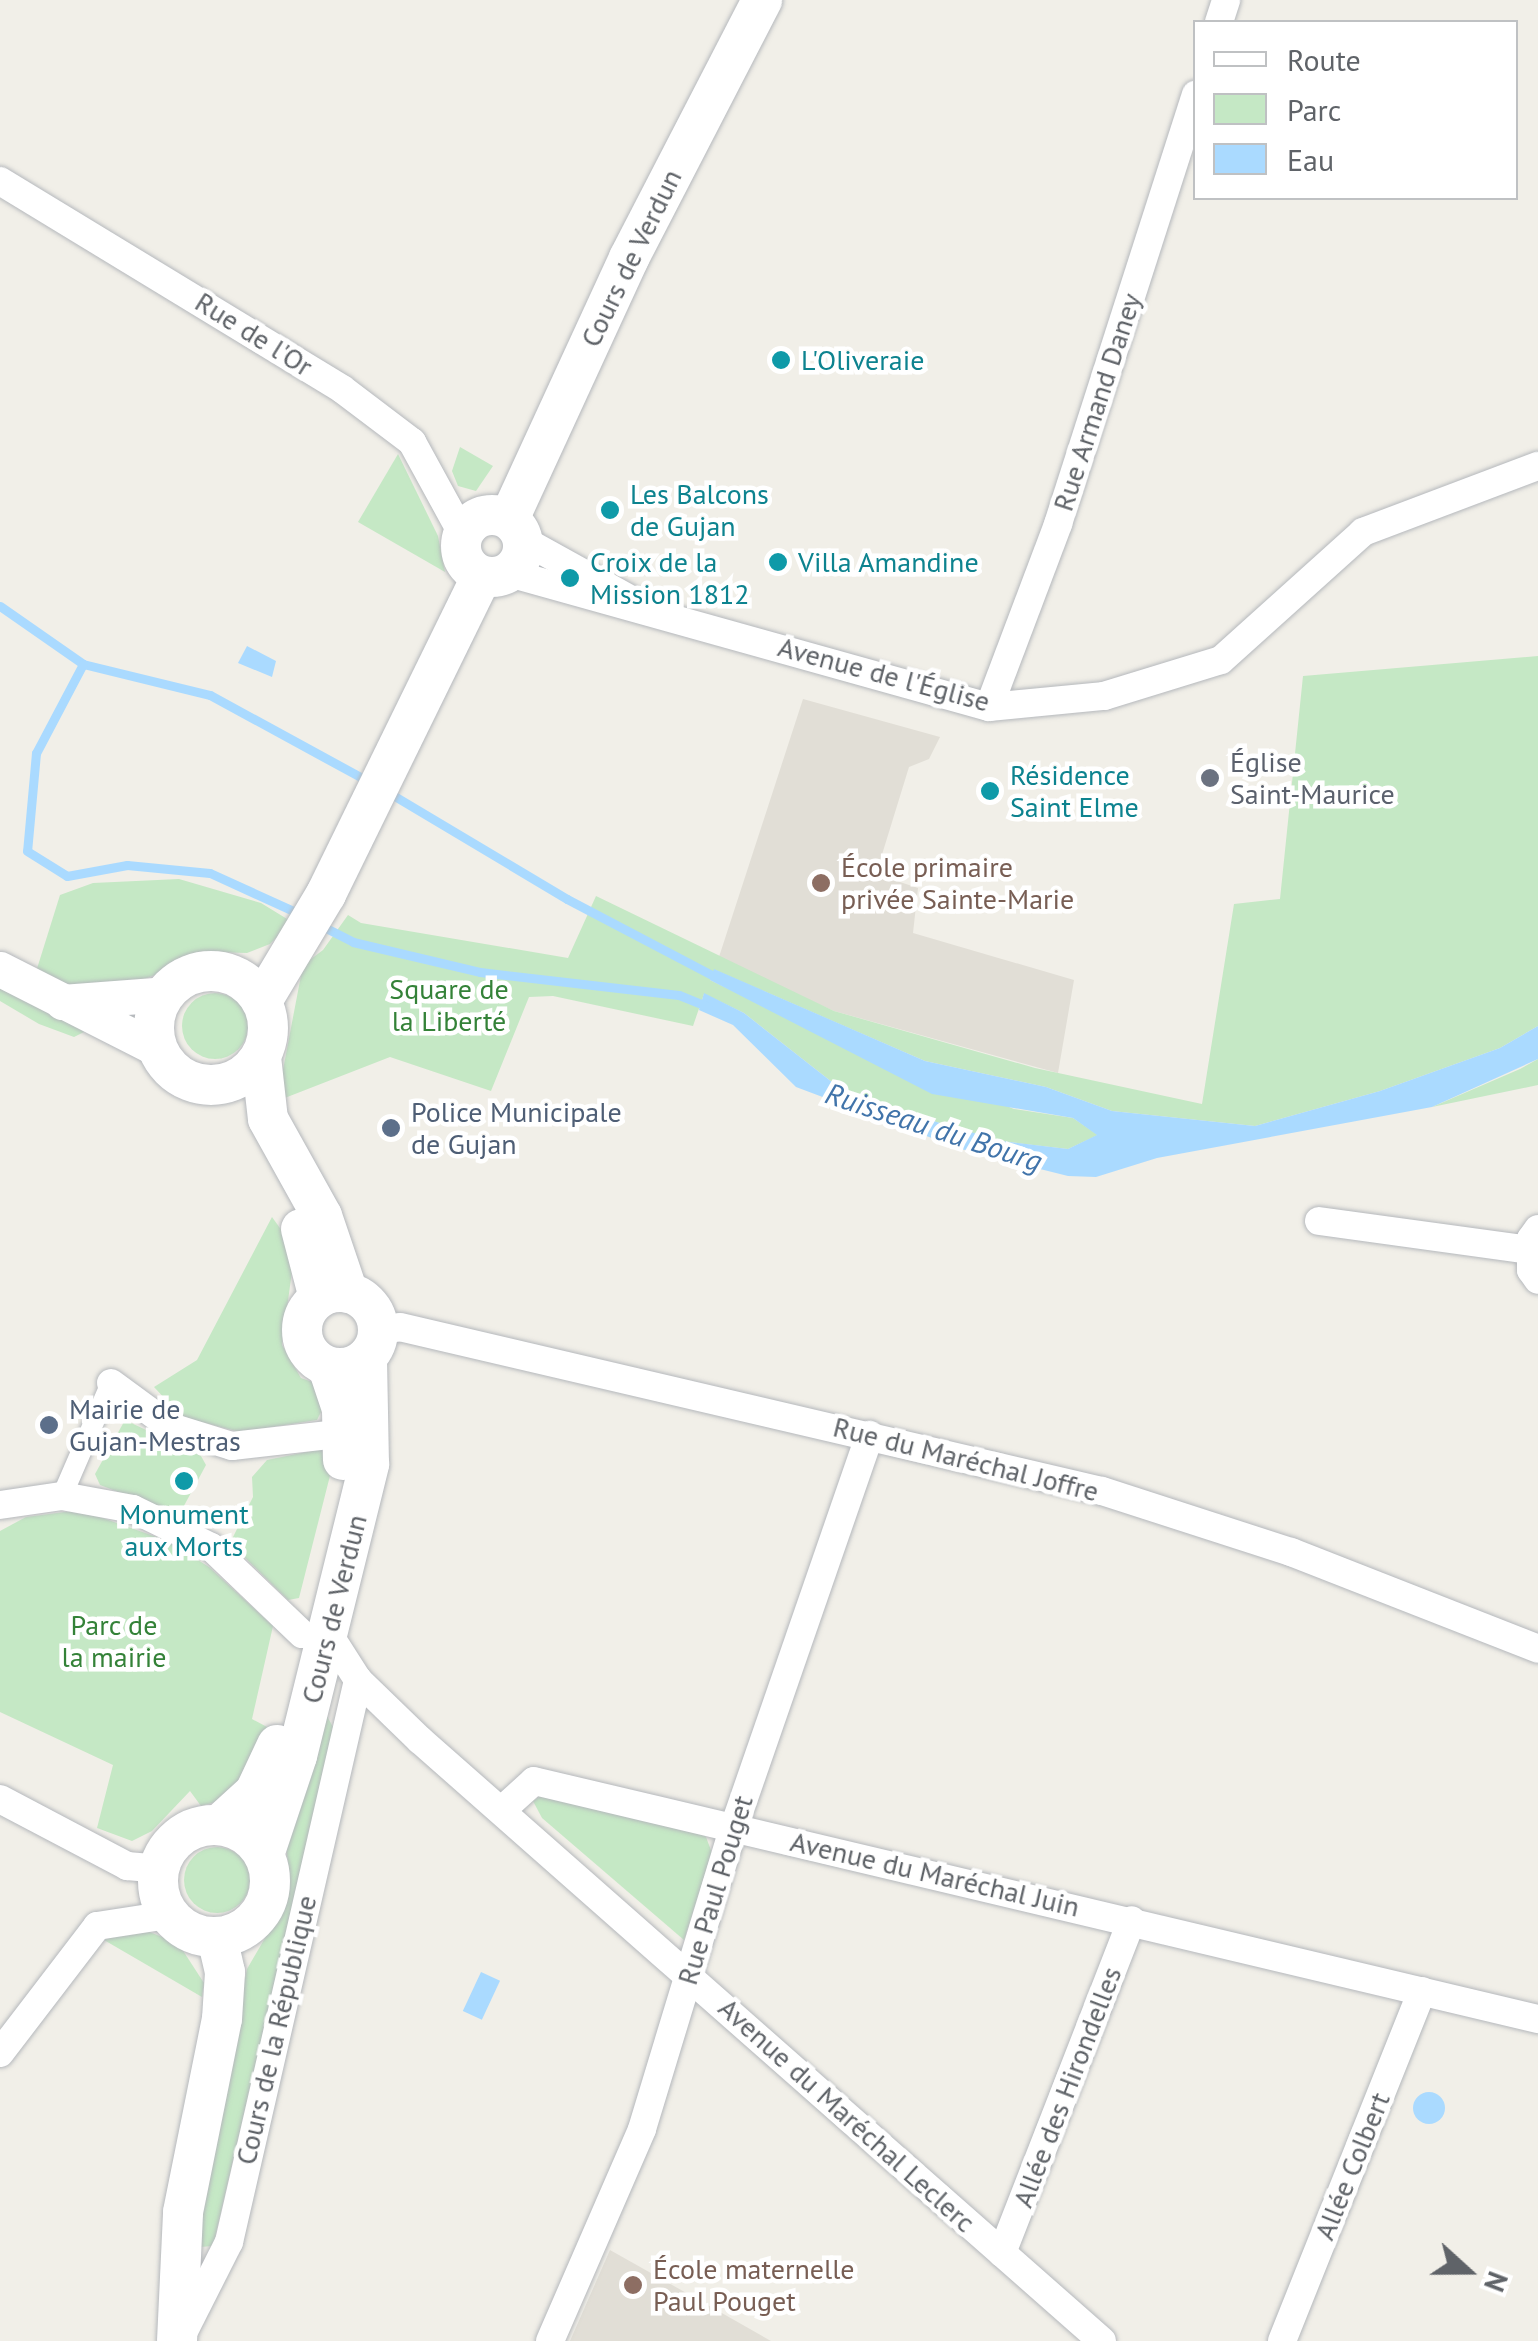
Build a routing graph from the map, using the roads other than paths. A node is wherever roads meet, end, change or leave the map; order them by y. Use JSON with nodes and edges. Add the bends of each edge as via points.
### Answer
{"nodes":[{"id":1,"x":762,"y":0,"type":"edge"},
{"id":2,"x":1193,"y":104,"type":"edge"},
{"id":3,"x":0,"y":180,"type":"edge"},
{"id":4,"x":1538,"y":466,"type":"edge"},
{"id":5,"x":463,"y":535,"type":"joint"},
{"id":6,"x":506,"y":552,"type":"junction"},
{"id":7,"x":989,"y":706,"type":"junction"},
{"id":8,"x":0,"y":969,"type":"edge"},
{"id":9,"x":248,"y":988,"type":"junction"},
{"id":10,"x":165,"y":994,"type":"junction"},
{"id":11,"x":62,"y":1002,"type":"junction"},
{"id":12,"x":158,"y":1049,"type":"junction"},
{"id":13,"x":261,"y":1058,"type":"junction"},
{"id":14,"x":212,"y":1086,"type":"junction"},
{"id":15,"x":1318,"y":1222,"type":"dead end"},
{"id":16,"x":1534,"y":1240,"type":"edge"},
{"id":17,"x":1538,"y":1280,"type":"edge"},
{"id":18,"x":334,"y":1296,"type":"junction"},
{"id":19,"x":372,"y":1344,"type":"junction"},
{"id":20,"x":328,"y":1367,"type":"junction"},
{"id":21,"x":111,"y":1383,"type":"joint"},
{"id":22,"x":346,"y":1433,"type":"junction"},
{"id":23,"x":870,"y":1435,"type":"junction"},
{"id":24,"x":62,"y":1496,"type":"junction"},
{"id":25,"x":0,"y":1505,"type":"edge"},
{"id":26,"x":315,"y":1634,"type":"junction"},
{"id":27,"x":1538,"y":1650,"type":"edge"},
{"id":28,"x":350,"y":1698,"type":"junction"},
{"id":29,"x":0,"y":1799,"type":"edge"},
{"id":30,"x":502,"y":1810,"type":"junction"},
{"id":31,"x":219,"y":1825,"type":"junction"},
{"id":32,"x":734,"y":1827,"type":"junction"},
{"id":33,"x":264,"y":1855,"type":"junction"},
{"id":34,"x":159,"y":1869,"type":"junction"},
{"id":35,"x":168,"y":1915,"type":"junction"},
{"id":36,"x":1132,"y":1920,"type":"junction"},
{"id":37,"x":217,"y":1938,"type":"junction"},
{"id":38,"x":690,"y":1975,"type":"junction"},
{"id":39,"x":1422,"y":1991,"type":"junction"},
{"id":40,"x":1538,"y":2019,"type":"edge"},
{"id":41,"x":0,"y":2054,"type":"edge"},
{"id":42,"x":1002,"y":2253,"type":"junction"},
{"id":43,"x":178,"y":2341,"type":"edge"},
{"id":44,"x":550,"y":2341,"type":"edge"},
{"id":45,"x":1102,"y":2341,"type":"edge"},
{"id":46,"x":1282,"y":2341,"type":"edge"}],
"edges":[{"from":1,"to":6,"type":"main road","name":"Cours de Verdun","via":[[629,258]]},
{"from":2,"to":7,"type":"street","name":"Rue Armand Daney","via":[[1058,524]]},
{"from":3,"to":5,"type":"street","name":"Rue de l'Or","via":[[342,389],[412,442]]},
{"from":4,"to":7,"type":"street","name":"Avenue de l'Église","via":[[1363,532],[1222,660],[1104,696]]},
{"from":5,"to":6,"type":"main road","via":[[480,517]]},
{"from":6,"to":7,"type":"street","name":"Avenue de l'Église","via":[[638,605]]},
{"from":6,"to":9,"type":"main road","name":"Cours de Verdun","via":[[326,894],[298,936]]},
{"from":8,"to":11,"type":"street"},
{"from":9,"to":10,"type":"main road","via":[[196,972]]},
{"from":9,"to":13,"type":"main road","via":[[268,1039]]},
{"from":10,"to":11,"type":"street"},
{"from":10,"to":12,"type":"main road","via":[[156,1011]]},
{"from":11,"to":12,"type":"street"},
{"from":12,"to":14,"type":"main road","via":[[180,1076]]},
{"from":13,"to":14,"type":"main road","via":[[232,1082]]},
{"from":13,"to":18,"type":"main road","via":[[268,1119],[322,1216]]},
{"from":14,"to":18,"type":"main road","via":[[246,1128]]},
{"from":15,"to":16,"type":"street"},
{"from":16,"to":17,"type":"street"},
{"from":18,"to":19,"type":"main road","via":[[369,1307]]},
{"from":18,"to":20,"type":"main road","via":[[302,1329],[308,1352]]},
{"from":19,"to":20,"type":"main road","via":[[349,1368]]},
{"from":19,"to":23,"type":"street","name":"Rue du Maréchal Joffre","via":[[400,1327]]},
{"from":19,"to":26,"type":"main road","name":"Cours de Verdun","via":[[370,1464]]},
{"from":20,"to":22,"type":"main road","name":"Cours de Verdun"},
{"from":21,"to":22,"type":"street","via":[[171,1427],[232,1446]]},
{"from":21,"to":24,"type":"street"},
{"from":22,"to":26,"type":"main road","name":"Cours de Verdun"},
{"from":23,"to":27,"type":"street","name":"Rue du Maréchal Joffre","via":[[1102,1490],[1291,1552]]},
{"from":23,"to":32,"type":"street","name":"Rue Paul Pouget"},
{"from":24,"to":25,"type":"street"},
{"from":24,"to":26,"type":"street","via":[[133,1509],[211,1547]]},
{"from":26,"to":28,"type":"main road","name":"Cours de Verdun"},
{"from":26,"to":31,"type":"main road","name":"Cours de Verdun","via":[[255,1792]]},
{"from":28,"to":30,"type":"street"},
{"from":28,"to":33,"type":"main road","name":"Cours de Verdun"},
{"from":28,"to":43,"type":"street","name":"Cours de la République","via":[[228,2242]]},
{"from":29,"to":34,"type":"street","via":[[127,1866]]},
{"from":30,"to":32,"type":"street","name":"Avenue du Maréchal Juin","via":[[534,1781]]},
{"from":30,"to":38,"type":"street","name":"Avenue du Maréchal Leclerc"},
{"from":31,"to":33,"type":"main road","via":[[237,1830]]},
{"from":31,"to":34,"type":"main road","via":[[174,1841]]},
{"from":32,"to":36,"type":"street","name":"Avenue du Maréchal Juin"},
{"from":32,"to":38,"type":"street","name":"Rue Paul Pouget"},
{"from":33,"to":37,"type":"main road","via":[[270,1892],[263,1910],[251,1924]]},
{"from":34,"to":35,"type":"main road"},
{"from":35,"to":37,"type":"main road","via":[[198,1936]]},
{"from":35,"to":41,"type":"street","via":[[97,1926]]},
{"from":36,"to":39,"type":"street","name":"Avenue du Maréchal Juin"},
{"from":36,"to":42,"type":"street","name":"Allée des Hirondelles"},
{"from":37,"to":43,"type":"main road","name":"Cours de la République","via":[[225,1972],[222,2019],[183,2212]]},
{"from":38,"to":42,"type":"street","name":"Avenue du Maréchal Leclerc"},
{"from":38,"to":44,"type":"street","name":"Rue Paul Pouget","via":[[642,2129]]},
{"from":39,"to":40,"type":"street","name":"Avenue du Maréchal Juin"},
{"from":39,"to":46,"type":"street","name":"Allée Colbert"},
{"from":42,"to":45,"type":"street","name":"Avenue du Maréchal Leclerc"}]}
